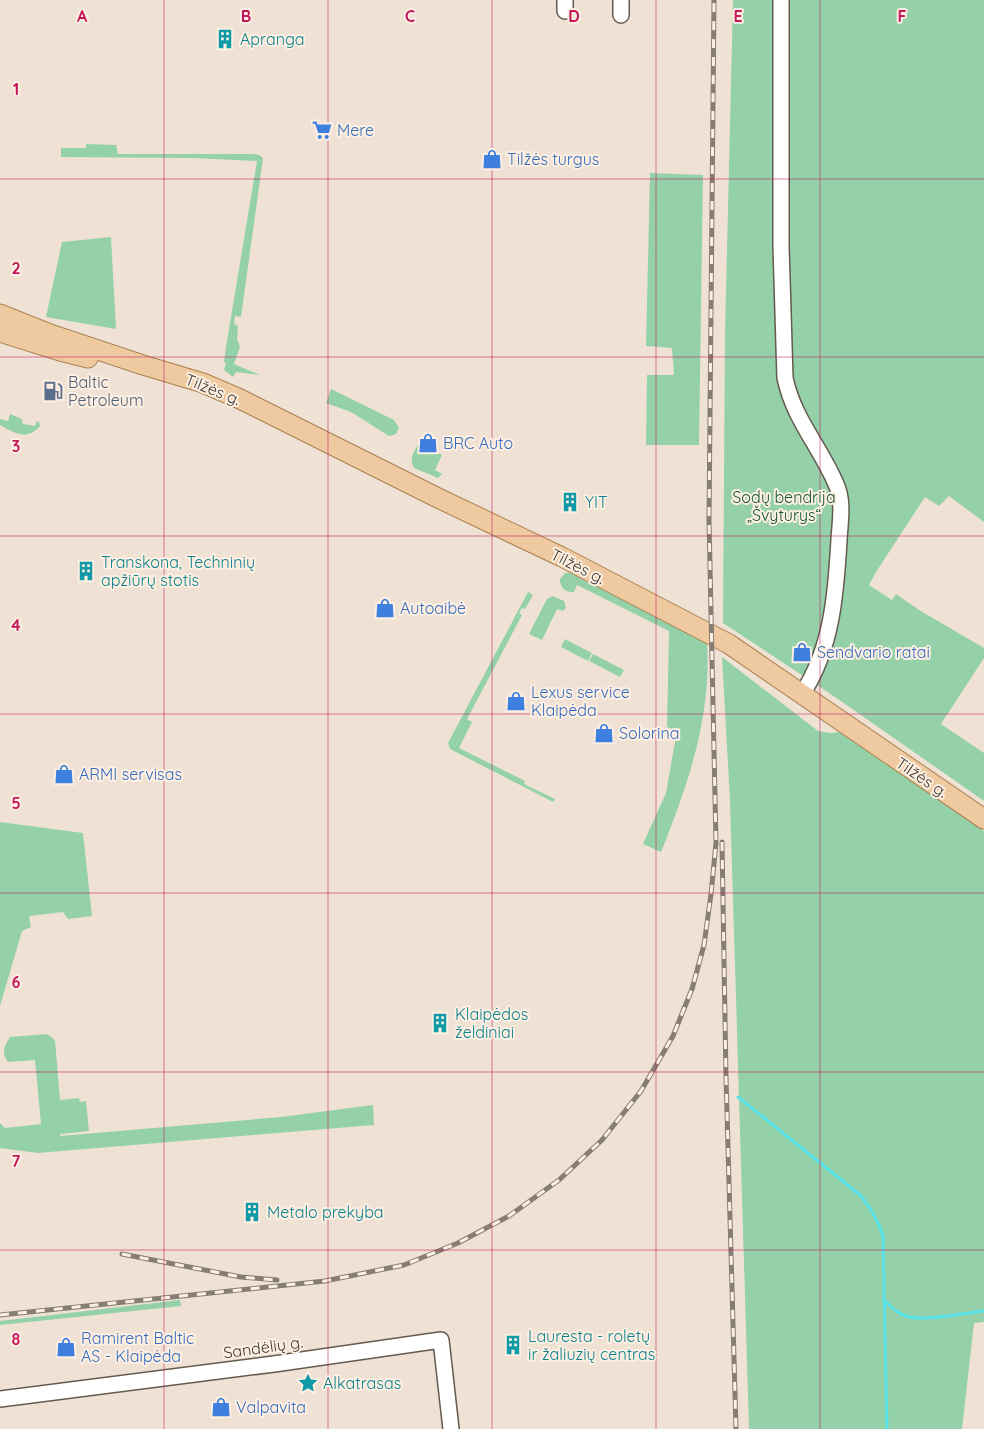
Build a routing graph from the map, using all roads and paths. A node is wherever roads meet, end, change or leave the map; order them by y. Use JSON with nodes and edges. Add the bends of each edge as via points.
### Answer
{"nodes":[{"id":1,"x":621,"y":0,"type":"edge"},
{"id":2,"x":781,"y":0,"type":"edge"},
{"id":3,"x":621,"y":15,"type":"dead end"},
{"id":4,"x":0,"y":314,"type":"edge"},
{"id":5,"x":0,"y":332,"type":"edge"},
{"id":6,"x":143,"y":365,"type":"junction"},
{"id":7,"x":802,"y":694,"type":"junction"},
{"id":8,"x":984,"y":819,"type":"edge"},
{"id":9,"x":0,"y":1399,"type":"edge"},
{"id":10,"x":451,"y":1429,"type":"edge"}],
"edges":[{"from":1,"to":3,"type":"street"},
{"from":2,"to":7,"type":"street","via":[[781,246],[785,378],[794,409],[836,484],[841,504],[837,575],[828,635],[815,674]]},
{"from":4,"to":6,"type":"main road","name":"Tilžės g."},
{"from":5,"to":6,"type":"main road","name":"Tilžės g.","via":[[98,360]]},
{"from":6,"to":7,"type":"main road","name":"Tilžės g.","via":[[204,383],[240,399],[562,557],[716,637]]},
{"from":7,"to":8,"type":"main road","name":"Tilžės g."},
{"from":9,"to":10,"type":"street","name":"Sandėlių g.","via":[[441,1340]]}]}
